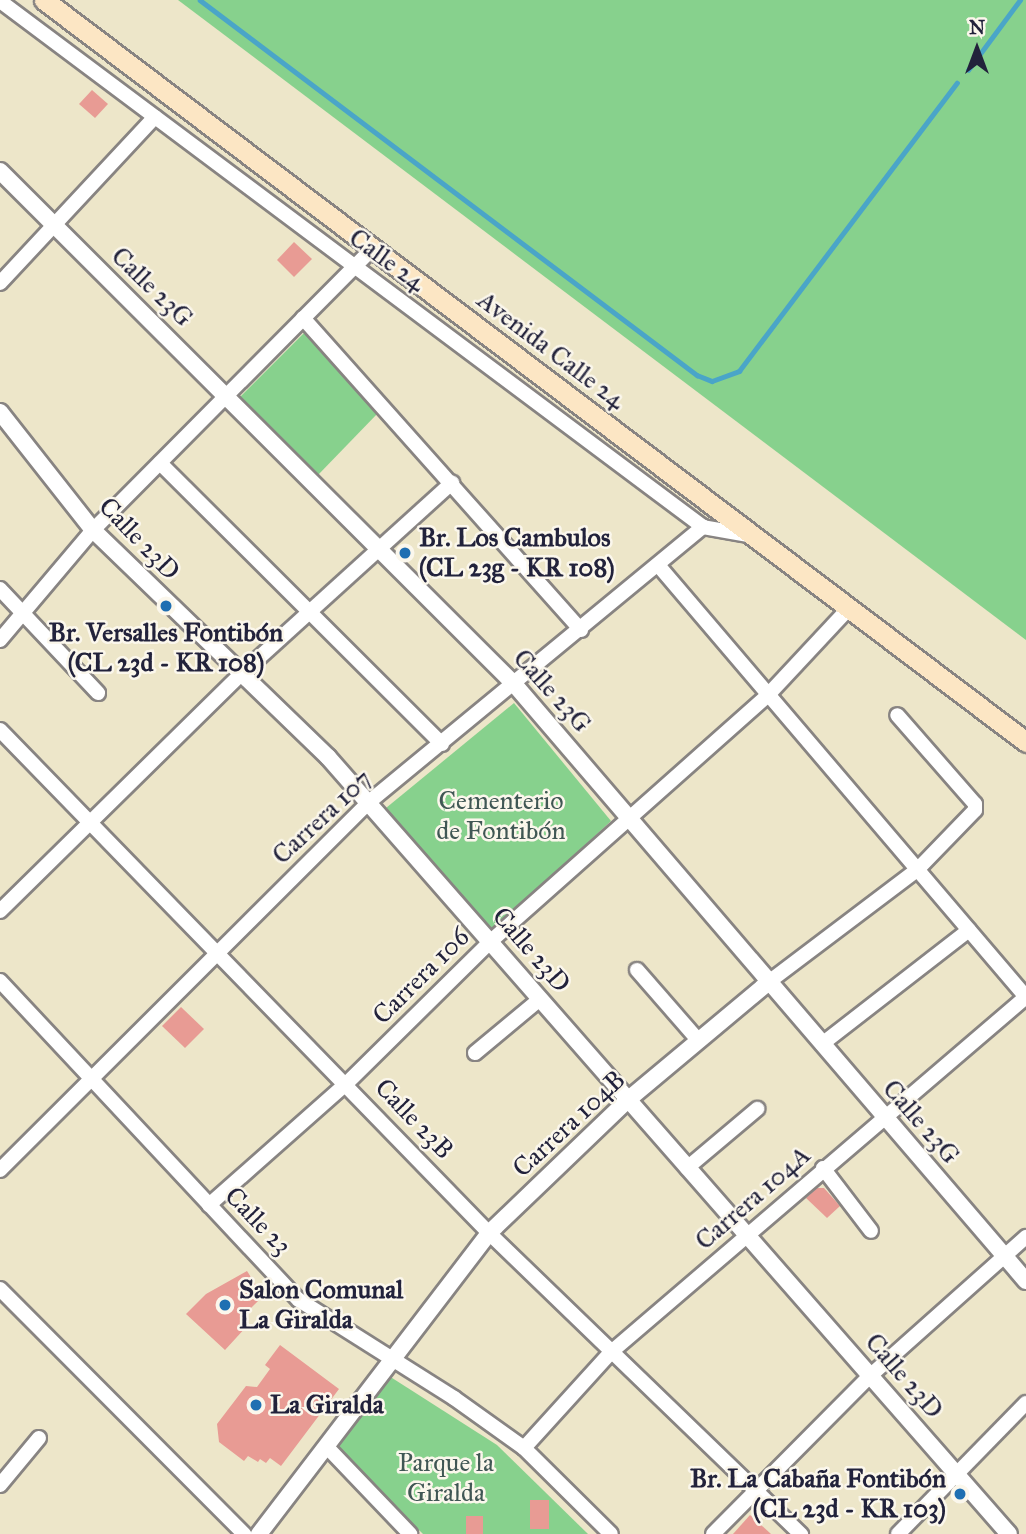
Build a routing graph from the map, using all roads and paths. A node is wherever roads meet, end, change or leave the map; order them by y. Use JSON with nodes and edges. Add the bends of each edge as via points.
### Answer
{"nodes":[{"id":1,"x":44,"y":0,"type":"edge"},
{"id":2,"x":0,"y":1,"type":"edge"},
{"id":3,"x":155,"y":117,"type":"junction"},
{"id":4,"x":0,"y":172,"type":"edge"},
{"id":5,"x":57,"y":227,"type":"junction"},
{"id":6,"x":373,"y":248,"type":"junction"},
{"id":7,"x":355,"y":266,"type":"junction"},
{"id":8,"x":0,"y":283,"type":"edge"},
{"id":9,"x":303,"y":318,"type":"junction"},
{"id":10,"x":226,"y":394,"type":"junction"},
{"id":11,"x":2,"y":420,"type":"edge"},
{"id":12,"x":641,"y":451,"type":"junction"},
{"id":13,"x":160,"y":463,"type":"junction"},
{"id":14,"x":452,"y":483,"type":"junction"},
{"id":15,"x":649,"y":487,"type":"junction"},
{"id":16,"x":703,"y":527,"type":"junction"},
{"id":17,"x":93,"y":530,"type":"junction"},
{"id":18,"x":754,"y":536,"type":"junction"},
{"id":19,"x":379,"y":547,"type":"junction"},
{"id":20,"x":658,"y":565,"type":"junction"},
{"id":21,"x":0,"y":589,"type":"edge"},
{"id":22,"x":849,"y":608,"type":"junction"},
{"id":23,"x":311,"y":609,"type":"junction"},
{"id":24,"x":20,"y":615,"type":"junction"},
{"id":25,"x":582,"y":630,"type":"junction"},
{"id":26,"x":0,"y":640,"type":"edge"},
{"id":27,"x":241,"y":674,"type":"junction"},
{"id":28,"x":515,"y":685,"type":"junction"},
{"id":29,"x":99,"y":694,"type":"dead end"},
{"id":30,"x":766,"y":696,"type":"junction"},
{"id":31,"x":897,"y":715,"type":"dead end"},
{"id":32,"x":0,"y":730,"type":"edge"},
{"id":33,"x":1026,"y":743,"type":"edge"},
{"id":34,"x":442,"y":744,"type":"junction"},
{"id":35,"x":369,"y":802,"type":"junction"},
{"id":36,"x":629,"y":817,"type":"junction"},
{"id":37,"x":90,"y":822,"type":"junction"},
{"id":38,"x":918,"y":869,"type":"junction"},
{"id":39,"x":0,"y":911,"type":"edge"},
{"id":40,"x":969,"y":930,"type":"junction"},
{"id":41,"x":491,"y":941,"type":"junction"},
{"id":42,"x":216,"y":954,"type":"junction"},
{"id":43,"x":637,"y":970,"type":"dead end"},
{"id":44,"x":770,"y":981,"type":"junction"},
{"id":45,"x":0,"y":982,"type":"edge"},
{"id":46,"x":1026,"y":997,"type":"edge"},
{"id":47,"x":540,"y":999,"type":"junction"},
{"id":48,"x":699,"y":1041,"type":"junction"},
{"id":49,"x":822,"y":1044,"type":"junction"},
{"id":50,"x":475,"y":1053,"type":"dead end"},
{"id":51,"x":91,"y":1079,"type":"junction"},
{"id":52,"x":346,"y":1084,"type":"junction"},
{"id":53,"x":630,"y":1098,"type":"junction"},
{"id":54,"x":757,"y":1109,"type":"dead end"},
{"id":55,"x":884,"y":1117,"type":"junction"},
{"id":56,"x":687,"y":1168,"type":"junction"},
{"id":57,"x":823,"y":1168,"type":"junction"},
{"id":58,"x":0,"y":1170,"type":"edge"},
{"id":59,"x":209,"y":1205,"type":"junction"},
{"id":60,"x":871,"y":1231,"type":"dead end"},
{"id":61,"x":489,"y":1233,"type":"junction"},
{"id":62,"x":748,"y":1236,"type":"junction"},
{"id":63,"x":1026,"y":1237,"type":"edge"},
{"id":64,"x":1003,"y":1255,"type":"junction"},
{"id":65,"x":1026,"y":1281,"type":"edge"},
{"id":66,"x":0,"y":1289,"type":"edge"},
{"id":67,"x":610,"y":1353,"type":"junction"},
{"id":68,"x":393,"y":1360,"type":"junction"},
{"id":69,"x":871,"y":1375,"type":"junction"},
{"id":70,"x":1026,"y":1404,"type":"edge"},
{"id":71,"x":39,"y":1438,"type":"dead end"},
{"id":72,"x":326,"y":1446,"type":"junction"},
{"id":73,"x":524,"y":1448,"type":"junction"},
{"id":74,"x":956,"y":1474,"type":"junction"},
{"id":75,"x":0,"y":1485,"type":"edge"},
{"id":76,"x":757,"y":1493,"type":"junction"},
{"id":77,"x":244,"y":1534,"type":"edge"},
{"id":78,"x":258,"y":1534,"type":"edge"},
{"id":79,"x":410,"y":1534,"type":"edge"},
{"id":80,"x":611,"y":1534,"type":"edge"},
{"id":81,"x":713,"y":1534,"type":"edge"},
{"id":82,"x":801,"y":1534,"type":"edge"},
{"id":83,"x":898,"y":1534,"type":"edge"},
{"id":84,"x":1009,"y":1534,"type":"edge"}],
"edges":[{"from":1,"to":6,"type":"main road","name":"Avenida Calle 24"},
{"from":2,"to":3,"type":"street","name":"Calle 24"},
{"from":3,"to":5,"type":"street"},
{"from":3,"to":7,"type":"street","name":"Calle 24"},
{"from":4,"to":5,"type":"street","name":"Calle 23G"},
{"from":5,"to":8,"type":"street"},
{"from":5,"to":10,"type":"street","name":"Calle 23G"},
{"from":6,"to":7,"type":"street"},
{"from":6,"to":12,"type":"main road","name":"Avenida Calle 24"},
{"from":7,"to":9,"type":"street"},
{"from":7,"to":15,"type":"street","name":"Calle 24"},
{"from":9,"to":10,"type":"street"},
{"from":9,"to":14,"type":"street"},
{"from":10,"to":13,"type":"street"},
{"from":10,"to":19,"type":"street","name":"Calle 23G"},
{"from":11,"to":17,"type":"street","name":"Calle 23D"},
{"from":12,"to":15,"type":"street"},
{"from":12,"to":18,"type":"main road","name":"Avenida Calle 24"},
{"from":13,"to":17,"type":"street"},
{"from":13,"to":23,"type":"street"},
{"from":14,"to":19,"type":"street"},
{"from":14,"to":25,"type":"street"},
{"from":15,"to":16,"type":"street","name":"Calle 24"},
{"from":16,"to":18,"type":"street","name":"Calle 24","via":[[741,538]]},
{"from":16,"to":20,"type":"street","name":"Carrera 107"},
{"from":17,"to":24,"type":"street"},
{"from":17,"to":27,"type":"street","name":"Calle 23D"},
{"from":18,"to":22,"type":"main road","name":"Avenida Calle 24"},
{"from":19,"to":23,"type":"street"},
{"from":19,"to":28,"type":"street","name":"Calle 23G"},
{"from":20,"to":25,"type":"street","name":"Carrera 107"},
{"from":20,"to":30,"type":"street"},
{"from":21,"to":24,"type":"street"},
{"from":22,"to":30,"type":"street","name":"Carrera 106"},
{"from":22,"to":33,"type":"main road","name":"Avenida Calle 24"},
{"from":23,"to":27,"type":"street"},
{"from":23,"to":34,"type":"street"},
{"from":24,"to":26,"type":"street"},
{"from":24,"to":29,"type":"street"},
{"from":25,"to":28,"type":"street","name":"Carrera 107"},
{"from":27,"to":35,"type":"street","name":"Calle 23D"},
{"from":27,"to":37,"type":"street"},
{"from":28,"to":34,"type":"street","name":"Carrera 107"},
{"from":28,"to":36,"type":"street","name":"Calle 23G"},
{"from":30,"to":36,"type":"street","name":"Carrera 106"},
{"from":30,"to":38,"type":"street"},
{"from":31,"to":38,"type":"street","name":"Carrera 104B","via":[[975,804],[975,810]]},
{"from":32,"to":37,"type":"street","name":"Calle 23B"},
{"from":34,"to":35,"type":"street","name":"Carrera 107"},
{"from":35,"to":41,"type":"street","name":"Calle 23D"},
{"from":35,"to":42,"type":"street","name":"Carrera 107"},
{"from":36,"to":41,"type":"street","name":"Carrera 106"},
{"from":36,"to":44,"type":"street","name":"Calle 23G"},
{"from":37,"to":39,"type":"street"},
{"from":37,"to":42,"type":"street","name":"Calle 23B"},
{"from":38,"to":40,"type":"street"},
{"from":38,"to":44,"type":"street","name":"Carrera 104B"},
{"from":40,"to":46,"type":"street"},
{"from":40,"to":49,"type":"street"},
{"from":41,"to":47,"type":"street","name":"Calle 23D"},
{"from":41,"to":52,"type":"street","name":"Carrera 106"},
{"from":42,"to":51,"type":"street","name":"Carrera 107"},
{"from":42,"to":52,"type":"street","name":"Calle 23B"},
{"from":43,"to":48,"type":"street"},
{"from":44,"to":48,"type":"street","name":"Carrera 104B"},
{"from":44,"to":49,"type":"street","name":"Calle 23G"},
{"from":45,"to":51,"type":"street","name":"Calle 23"},
{"from":46,"to":55,"type":"street","name":"Carrera 104A"},
{"from":47,"to":50,"type":"street"},
{"from":47,"to":53,"type":"street","name":"Calle 23D"},
{"from":48,"to":53,"type":"street","name":"Carrera 104B"},
{"from":49,"to":55,"type":"street","name":"Calle 23G"},
{"from":51,"to":58,"type":"street","name":"Carrera 107"},
{"from":51,"to":59,"type":"street","name":"Calle 23"},
{"from":52,"to":59,"type":"street","name":"Carrera 106"},
{"from":52,"to":61,"type":"street","name":"Calle 23B"},
{"from":53,"to":56,"type":"street","name":"Calle 23D"},
{"from":53,"to":61,"type":"street","name":"Carrera 104B"},
{"from":54,"to":56,"type":"street"},
{"from":55,"to":57,"type":"street","name":"Carrera 104A"},
{"from":55,"to":64,"type":"street","name":"Calle 23G"},
{"from":56,"to":62,"type":"street","name":"Calle 23D"},
{"from":57,"to":60,"type":"street"},
{"from":57,"to":62,"type":"street","name":"Carrera 104A"},
{"from":59,"to":68,"type":"street","name":"Calle 23","via":[[299,1300]]},
{"from":61,"to":67,"type":"street","name":"Calle 23B"},
{"from":61,"to":68,"type":"street","name":"Carrera 104B"},
{"from":62,"to":67,"type":"street","name":"Carrera 104A"},
{"from":62,"to":69,"type":"street","name":"Calle 23D"},
{"from":63,"to":64,"type":"street"},
{"from":64,"to":65,"type":"street","name":"Calle 23G"},
{"from":64,"to":69,"type":"street"},
{"from":66,"to":77,"type":"street"},
{"from":67,"to":73,"type":"street","name":"Carrera 104A"},
{"from":67,"to":76,"type":"street","name":"Calle 23B"},
{"from":68,"to":72,"type":"street","name":"Carrera 104B"},
{"from":68,"to":73,"type":"street","name":"Calle 23"},
{"from":69,"to":74,"type":"street","name":"Calle 23D"},
{"from":69,"to":76,"type":"street"},
{"from":70,"to":74,"type":"street"},
{"from":71,"to":75,"type":"street"},
{"from":72,"to":78,"type":"street","name":"Carrera 104B"},
{"from":72,"to":79,"type":"street"},
{"from":73,"to":80,"type":"street","name":"Calle 23"},
{"from":74,"to":83,"type":"street"},
{"from":74,"to":84,"type":"street","name":"Calle 23D"},
{"from":76,"to":81,"type":"street"},
{"from":76,"to":82,"type":"street","name":"Calle 23B"}]}
